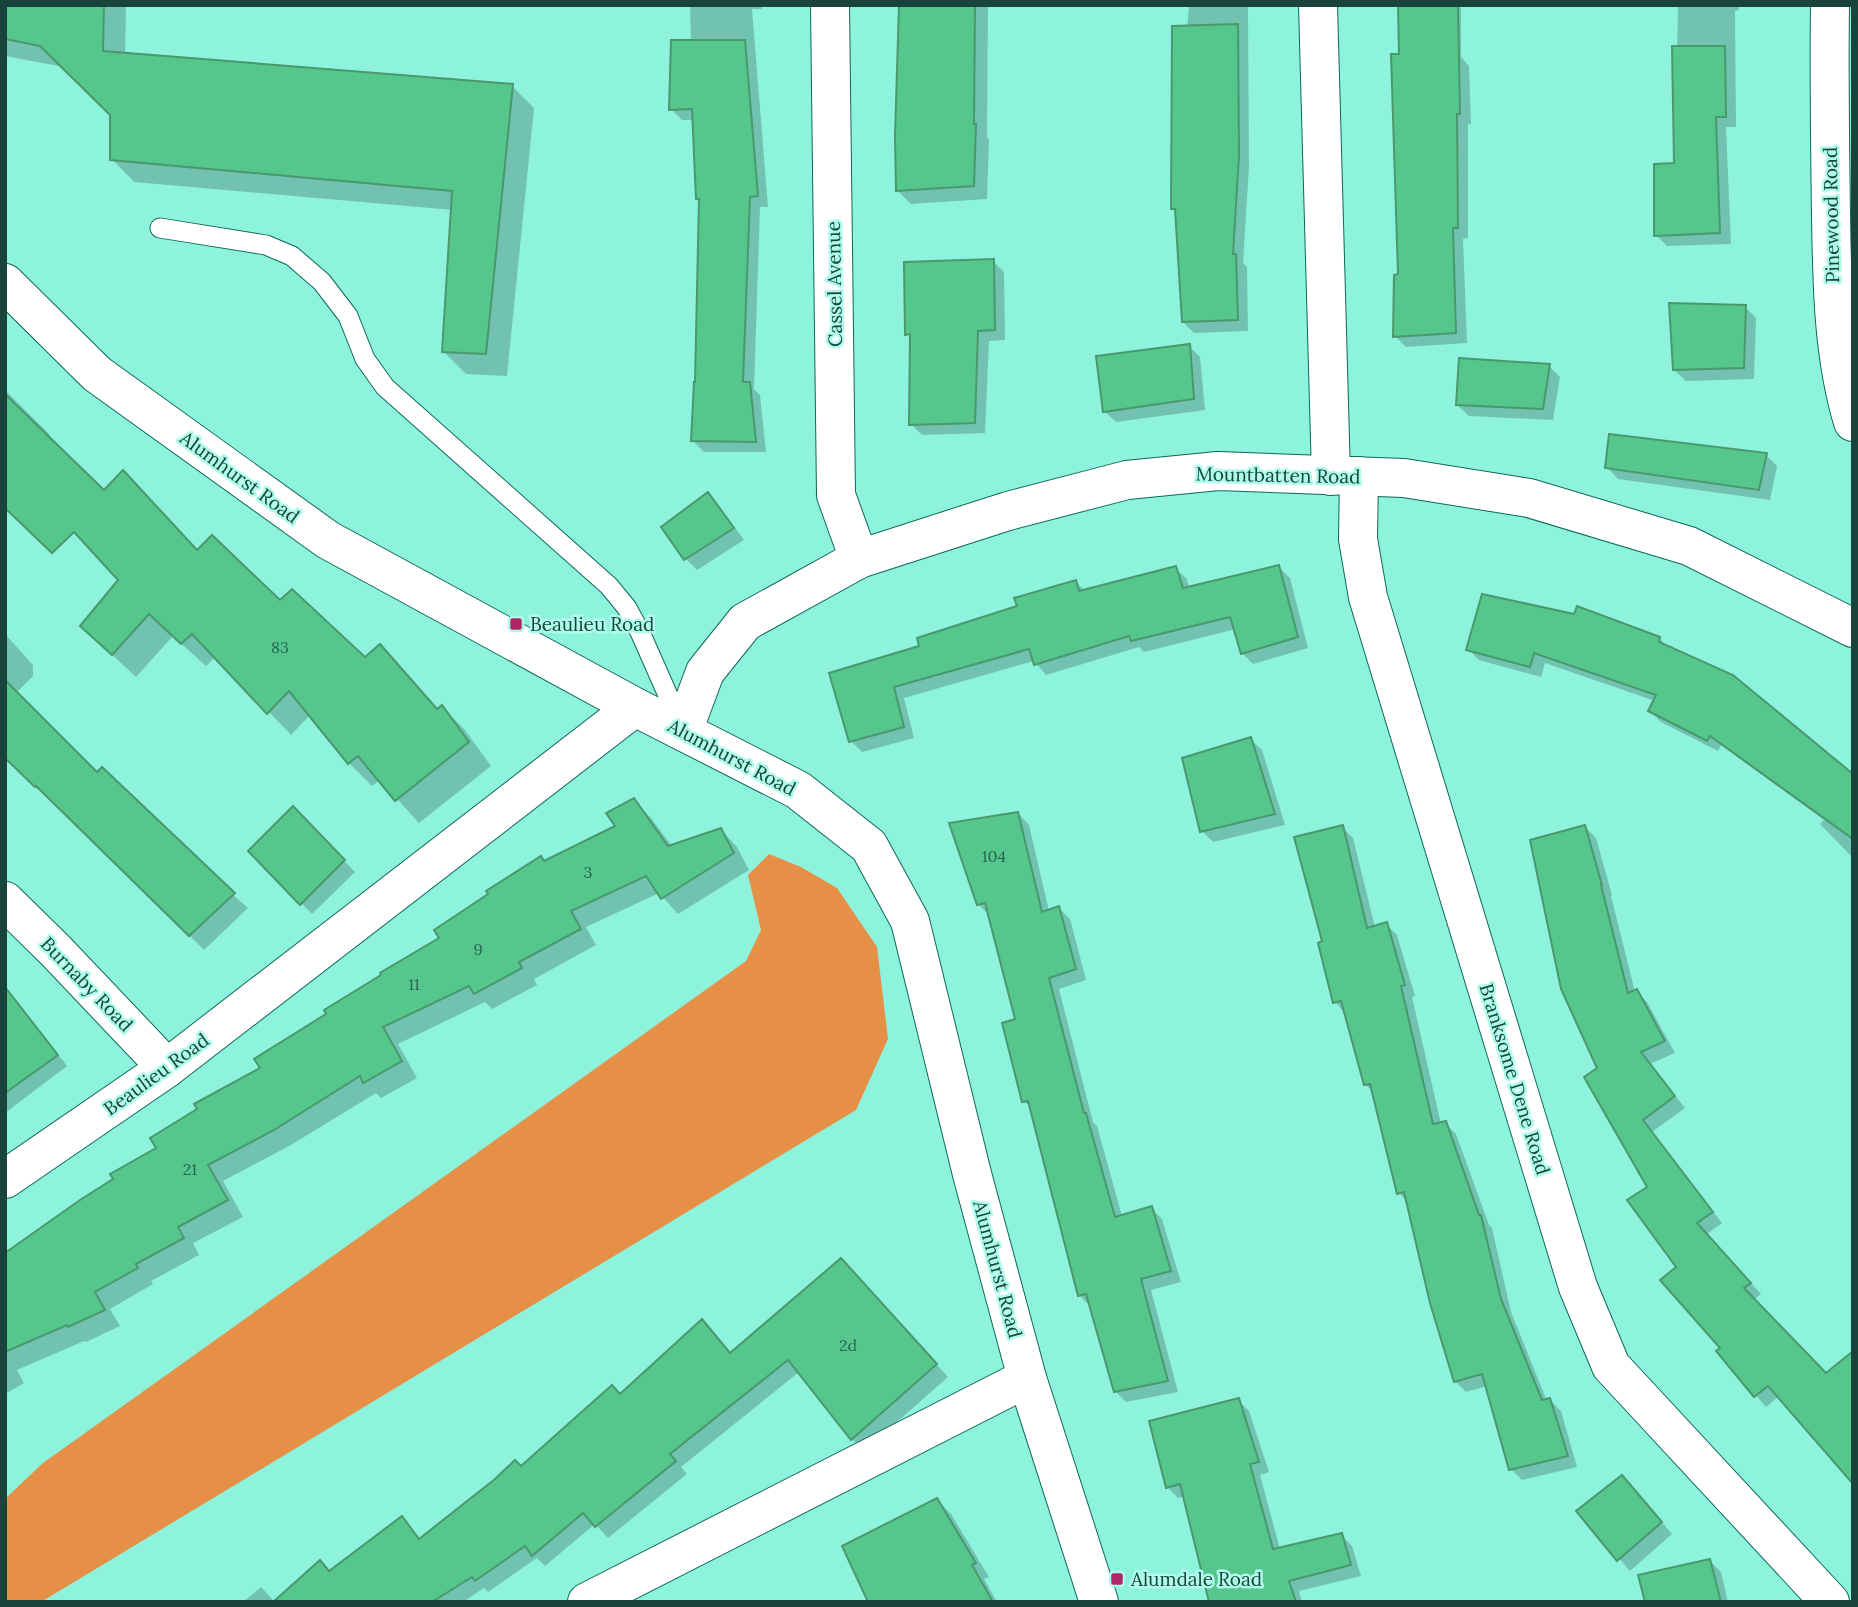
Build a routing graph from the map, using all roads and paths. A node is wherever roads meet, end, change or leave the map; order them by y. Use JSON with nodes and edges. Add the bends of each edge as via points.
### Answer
{"nodes":[{"id":1,"x":830,"y":5,"type":"edge"},
{"id":2,"x":1318,"y":5,"type":"edge"},
{"id":3,"x":1830,"y":5,"type":"edge"},
{"id":4,"x":160,"y":228,"type":"dead end"},
{"id":5,"x":5,"y":283,"type":"edge"},
{"id":6,"x":1853,"y":422,"type":"edge"},
{"id":7,"x":1345,"y":476,"type":"junction"},
{"id":8,"x":859,"y":559,"type":"junction"},
{"id":9,"x":1853,"y":628,"type":"edge"},
{"id":10,"x":635,"y":707,"type":"junction"},
{"id":11,"x":683,"y":731,"type":"junction"},
{"id":12,"x":5,"y":901,"type":"edge"},
{"id":13,"x":167,"y":1068,"type":"junction"},
{"id":14,"x":5,"y":1179,"type":"edge"},
{"id":15,"x":1027,"y":1378,"type":"junction"},
{"id":16,"x":587,"y":1602,"type":"edge"},
{"id":17,"x":1099,"y":1602,"type":"edge"},
{"id":18,"x":1830,"y":1602,"type":"edge"}],
"edges":[{"from":1,"to":8,"type":"street","name":"Cassel Avenue","via":[[836,495]]},
{"from":2,"to":7,"type":"street"},
{"from":3,"to":6,"type":"street","name":"Pinewood Road","via":[[1832,282],[1843,389]]},
{"from":4,"to":11,"type":"lane","via":[[266,245],[292,256],[322,282],[348,316],[365,359],[385,387],[609,586],[640,632]]},
{"from":5,"to":10,"type":"street","name":"Alumhurst Road","via":[[97,374],[328,540]]},
{"from":7,"to":8,"type":"street","name":"Mountbatten Road","via":[[1218,471],[1128,480],[1008,511]]},
{"from":7,"to":9,"type":"street","name":"Mountbatten Road","via":[[1404,478],[1529,498],[1689,546]]},
{"from":7,"to":18,"type":"street","name":"Branksome Dene Road","via":[[1368,597],[1578,1287],[1611,1366]]},
{"from":8,"to":11,"type":"street","name":"Mountbatten Road","via":[[745,622],[705,672]]},
{"from":10,"to":11,"type":"street","name":"Alumhurst Road"},
{"from":10,"to":13,"type":"street","name":"Beaulieu Road"},
{"from":11,"to":15,"type":"street","name":"Alumhurst Road","via":[[798,790],[869,846],[910,921]]},
{"from":12,"to":13,"type":"street","name":"Burnaby Road"},
{"from":13,"to":14,"type":"street","name":"Beaulieu Road"},
{"from":15,"to":16,"type":"street"},
{"from":15,"to":17,"type":"street","name":"Alumhurst Road"}]}
